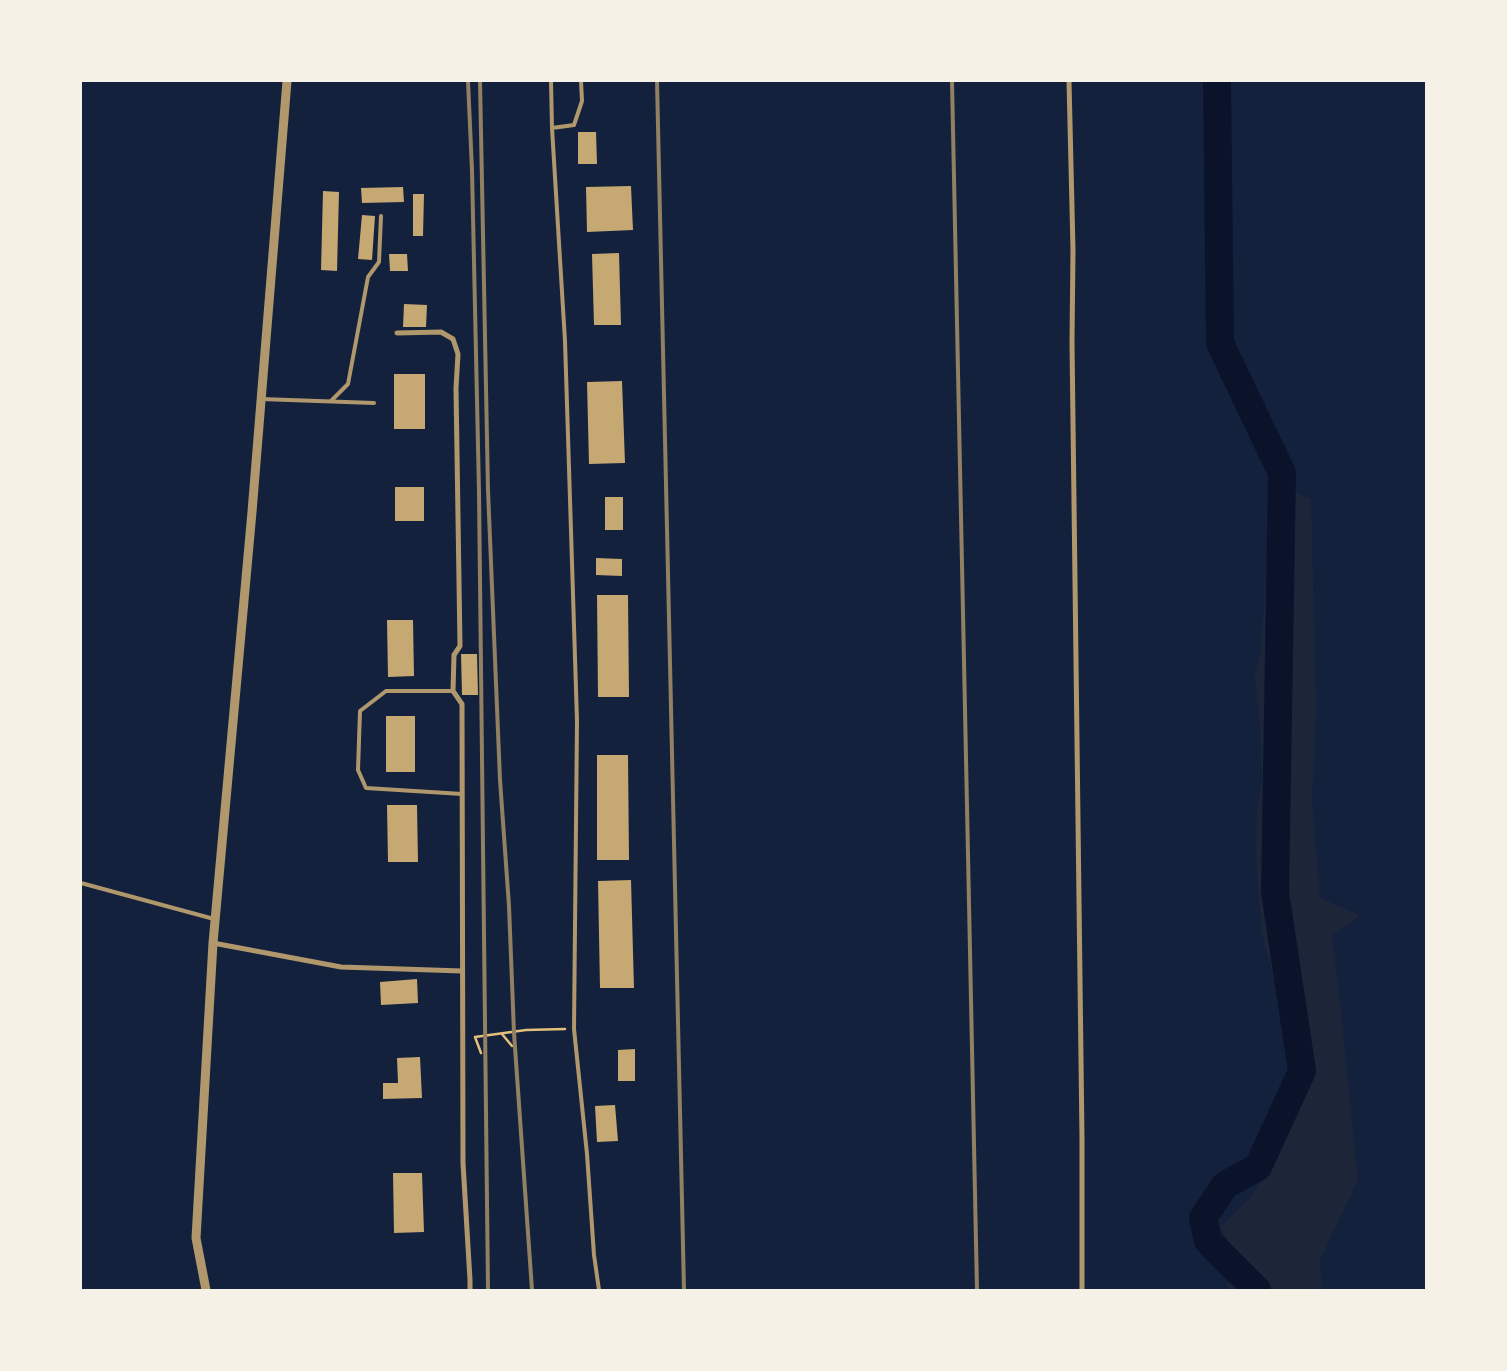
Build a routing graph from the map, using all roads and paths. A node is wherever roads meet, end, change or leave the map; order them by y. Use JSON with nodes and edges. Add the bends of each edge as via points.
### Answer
{"nodes":[{"id":1,"x":287,"y":81,"type":"edge"},
{"id":2,"x":551,"y":81,"type":"edge"},
{"id":3,"x":581,"y":81,"type":"edge"},
{"id":4,"x":1069,"y":81,"type":"edge"},
{"id":5,"x":552,"y":128,"type":"junction"},
{"id":6,"x":381,"y":216,"type":"dead end"},
{"id":7,"x":397,"y":333,"type":"dead end"},
{"id":8,"x":261,"y":398,"type":"junction"},
{"id":9,"x":331,"y":401,"type":"junction"},
{"id":10,"x":374,"y":403,"type":"dead end"},
{"id":11,"x":452,"y":691,"type":"junction"},
{"id":12,"x":462,"y":794,"type":"junction"},
{"id":13,"x":81,"y":883,"type":"edge"},
{"id":14,"x":215,"y":919,"type":"junction"},
{"id":15,"x":213,"y":943,"type":"junction"},
{"id":16,"x":462,"y":971,"type":"junction"},
{"id":17,"x":574,"y":1029,"type":"junction"},
{"id":18,"x":502,"y":1034,"type":"junction"},
{"id":19,"x":512,"y":1046,"type":"dead end"},
{"id":20,"x":481,"y":1053,"type":"dead end"},
{"id":21,"x":206,"y":1290,"type":"edge"},
{"id":22,"x":470,"y":1290,"type":"edge"},
{"id":23,"x":599,"y":1290,"type":"edge"},
{"id":24,"x":1082,"y":1290,"type":"edge"}],
"edges":[{"from":1,"to":8,"type":"street"},
{"from":2,"to":5,"type":"lane"},
{"from":3,"to":5,"type":"lane","via":[[582,101],[574,125]]},
{"from":4,"to":24,"type":"street"},
{"from":5,"to":17,"type":"lane","via":[[565,341],[577,721]]},
{"from":6,"to":9,"type":"lane","via":[[379,262],[368,277],[348,384]]},
{"from":7,"to":11,"type":"street","via":[[441,332],[453,339],[458,354],[460,646],[454,655]]},
{"from":8,"to":9,"type":"lane"},
{"from":8,"to":14,"type":"street"},
{"from":9,"to":10,"type":"lane"},
{"from":11,"to":12,"type":"street","via":[[462,704]]},
{"from":11,"to":12,"type":"lane","via":[[386,691],[360,711],[358,770],[366,788]]},
{"from":12,"to":16,"type":"street"},
{"from":13,"to":14,"type":"lane"},
{"from":14,"to":15,"type":"street"},
{"from":15,"to":16,"type":"street","via":[[341,967]]},
{"from":15,"to":21,"type":"street","via":[[196,1238]]},
{"from":16,"to":22,"type":"street","via":[[463,1163]]},
{"from":17,"to":18,"type":"path"},
{"from":17,"to":23,"type":"lane"},
{"from":18,"to":19,"type":"path"},
{"from":18,"to":20,"type":"path","via":[[475,1037]]}]}
